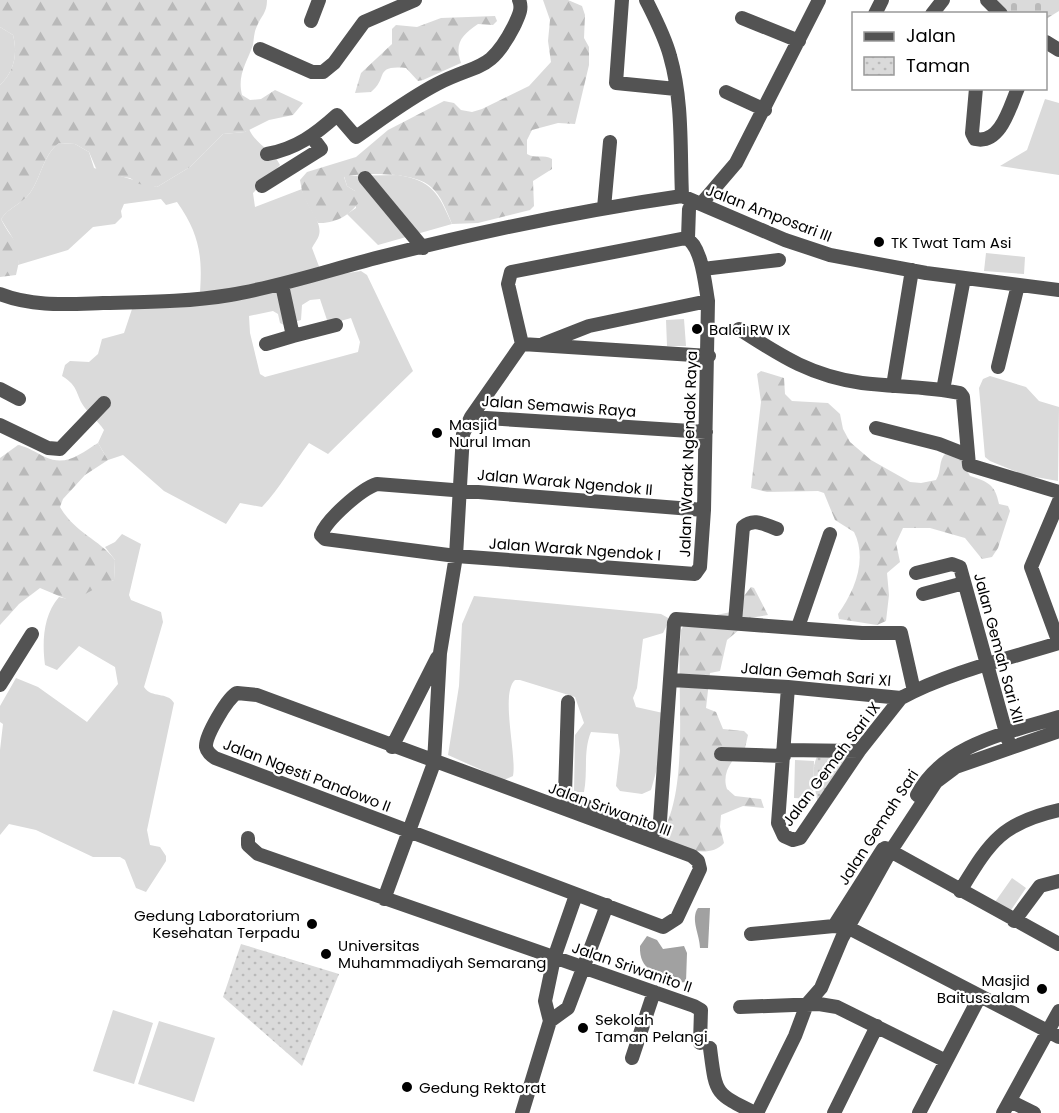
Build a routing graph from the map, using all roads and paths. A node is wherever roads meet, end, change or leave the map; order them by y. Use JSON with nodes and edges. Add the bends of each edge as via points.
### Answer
{"nodes":[{"id":1,"x":319,"y":0,"type":"edge"},
{"id":2,"x":415,"y":0,"type":"edge"},
{"id":3,"x":519,"y":0,"type":"edge"},
{"id":4,"x":622,"y":0,"type":"edge"},
{"id":5,"x":646,"y":0,"type":"edge"},
{"id":6,"x":819,"y":0,"type":"edge"},
{"id":7,"x":943,"y":0,"type":"edge"},
{"id":8,"x":987,"y":0,"type":"edge"},
{"id":9,"x":934,"y":12,"type":"edge"},
{"id":10,"x":997,"y":12,"type":"edge"},
{"id":11,"x":742,"y":18,"type":"dead end"},
{"id":12,"x":311,"y":21,"type":"dead end"},
{"id":13,"x":799,"y":41,"type":"junction"},
{"id":14,"x":260,"y":49,"type":"dead end"},
{"id":15,"x":676,"y":89,"type":"junction"},
{"id":16,"x":976,"y":90,"type":"edge"},
{"id":17,"x":1017,"y":90,"type":"edge"},
{"id":18,"x":726,"y":92,"type":"dead end"},
{"id":19,"x":765,"y":110,"type":"junction"},
{"id":20,"x":312,"y":137,"type":"junction"},
{"id":21,"x":610,"y":142,"type":"dead end"},
{"id":22,"x":296,"y":146,"type":"junction"},
{"id":23,"x":267,"y":154,"type":"dead end"},
{"id":24,"x":303,"y":160,"type":"junction"},
{"id":25,"x":365,"y":178,"type":"dead end"},
{"id":26,"x":262,"y":186,"type":"dead end"},
{"id":27,"x":682,"y":196,"type":"junction"},
{"id":28,"x":695,"y":207,"type":"junction"},
{"id":29,"x":604,"y":208,"type":"junction"},
{"id":30,"x":683,"y":238,"type":"junction"},
{"id":31,"x":423,"y":248,"type":"junction"},
{"id":32,"x":779,"y":260,"type":"dead end"},
{"id":33,"x":703,"y":269,"type":"junction"},
{"id":34,"x":912,"y":270,"type":"junction"},
{"id":35,"x":964,"y":278,"type":"junction"},
{"id":36,"x":282,"y":285,"type":"junction"},
{"id":37,"x":1018,"y":285,"type":"junction"},
{"id":38,"x":1059,"y":290,"type":"edge"},
{"id":39,"x":0,"y":294,"type":"edge"},
{"id":40,"x":708,"y":301,"type":"junction"},
{"id":41,"x":336,"y":325,"type":"dead end"},
{"id":42,"x":739,"y":329,"type":"dead end"},
{"id":43,"x":292,"y":336,"type":"junction"},
{"id":44,"x":266,"y":344,"type":"dead end"},
{"id":45,"x":522,"y":344,"type":"junction"},
{"id":46,"x":542,"y":345,"type":"junction"},
{"id":47,"x":709,"y":356,"type":"junction"},
{"id":48,"x":998,"y":367,"type":"dead end"},
{"id":49,"x":893,"y":386,"type":"junction"},
{"id":50,"x":0,"y":389,"type":"edge"},
{"id":51,"x":942,"y":390,"type":"junction"},
{"id":52,"x":19,"y":399,"type":"dead end"},
{"id":53,"x":104,"y":403,"type":"dead end"},
{"id":54,"x":471,"y":417,"type":"junction"},
{"id":55,"x":0,"y":425,"type":"edge"},
{"id":56,"x":876,"y":428,"type":"dead end"},
{"id":57,"x":706,"y":432,"type":"junction"},
{"id":58,"x":967,"y":455,"type":"junction"},
{"id":59,"x":460,"y":490,"type":"junction"},
{"id":60,"x":1059,"y":492,"type":"edge"},
{"id":61,"x":1059,"y":501,"type":"edge"},
{"id":62,"x":343,"y":508,"type":"joint"},
{"id":63,"x":704,"y":510,"type":"junction"},
{"id":64,"x":777,"y":530,"type":"dead end"},
{"id":65,"x":830,"y":534,"type":"dead end"},
{"id":66,"x":456,"y":556,"type":"junction"},
{"id":67,"x":916,"y":573,"type":"dead end"},
{"id":68,"x":693,"y":575,"type":"joint"},
{"id":69,"x":964,"y":583,"type":"junction"},
{"id":70,"x":923,"y":594,"type":"dead end"},
{"id":71,"x":1045,"y":607,"type":"junction"},
{"id":72,"x":1059,"y":614,"type":"edge"},
{"id":73,"x":741,"y":622,"type":"junction"},
{"id":74,"x":798,"y":627,"type":"junction"},
{"id":75,"x":32,"y":634,"type":"dead end"},
{"id":76,"x":1059,"y":643,"type":"edge"},
{"id":77,"x":440,"y":653,"type":"junction"},
{"id":78,"x":987,"y":665,"type":"junction"},
{"id":79,"x":672,"y":680,"type":"junction"},
{"id":80,"x":0,"y":685,"type":"edge"},
{"id":81,"x":788,"y":687,"type":"junction"},
{"id":82,"x":914,"y":691,"type":"junction"},
{"id":83,"x":901,"y":698,"type":"junction"},
{"id":84,"x":568,"y":702,"type":"dead end"},
{"id":85,"x":1059,"y":717,"type":"edge"},
{"id":86,"x":1059,"y":731,"type":"edge"},
{"id":87,"x":1005,"y":733,"type":"junction"},
{"id":88,"x":392,"y":747,"type":"junction"},
{"id":89,"x":1011,"y":748,"type":"junction"},
{"id":90,"x":860,"y":752,"type":"junction"},
{"id":91,"x":785,"y":753,"type":"junction"},
{"id":92,"x":720,"y":754,"type":"dead end"},
{"id":93,"x":434,"y":763,"type":"junction"},
{"id":94,"x":925,"y":789,"type":"junction"},
{"id":95,"x":1059,"y":810,"type":"edge"},
{"id":96,"x":408,"y":831,"type":"junction"},
{"id":97,"x":248,"y":838,"type":"dead end"},
{"id":98,"x":887,"y":850,"type":"junction"},
{"id":99,"x":1059,"y":880,"type":"edge"},
{"id":100,"x":960,"y":891,"type":"junction"},
{"id":101,"x":576,"y":895,"type":"junction"},
{"id":102,"x":384,"y":899,"type":"junction"},
{"id":103,"x":607,"y":905,"type":"junction"},
{"id":104,"x":1014,"y":921,"type":"junction"},
{"id":105,"x":834,"y":926,"type":"junction"},
{"id":106,"x":849,"y":928,"type":"junction"},
{"id":107,"x":751,"y":934,"type":"dead end"},
{"id":108,"x":1059,"y":944,"type":"edge"},
{"id":109,"x":554,"y":958,"type":"junction"},
{"id":110,"x":584,"y":969,"type":"junction"},
{"id":111,"x":654,"y":992,"type":"junction"},
{"id":112,"x":980,"y":996,"type":"junction"},
{"id":113,"x":807,"y":1004,"type":"junction"},
{"id":114,"x":740,"y":1007,"type":"dead end"},
{"id":115,"x":1059,"y":1011,"type":"edge"},
{"id":116,"x":550,"y":1022,"type":"junction"},
{"id":117,"x":877,"y":1026,"type":"junction"},
{"id":118,"x":1054,"y":1033,"type":"edge"},
{"id":119,"x":632,"y":1059,"type":"dead end"},
{"id":120,"x":946,"y":1061,"type":"junction"},
{"id":121,"x":1006,"y":1107,"type":"edge"},
{"id":122,"x":522,"y":1113,"type":"edge"},
{"id":123,"x":756,"y":1113,"type":"edge"},
{"id":124,"x":834,"y":1113,"type":"edge"},
{"id":125,"x":919,"y":1113,"type":"edge"},
{"id":126,"x":1034,"y":1113,"type":"edge"}],
"edges":[{"from":1,"to":12,"type":"street"},
{"from":2,"to":14,"type":"street","via":[[364,22],[323,72],[312,72]]},
{"from":3,"to":20,"type":"street","via":[[518,17],[504,46],[488,62],[437,84],[356,137],[338,116]]},
{"from":4,"to":15,"type":"street","via":[[616,83]]},
{"from":5,"to":15,"type":"street","via":[[667,47]]},
{"from":6,"to":13,"type":"street"},
{"from":7,"to":9,"type":"street"},
{"from":8,"to":10,"type":"street"},
{"from":11,"to":13,"type":"street"},
{"from":13,"to":19,"type":"street"},
{"from":15,"to":27,"type":"street"},
{"from":16,"to":17,"type":"street","via":[[973,137],[986,139],[998,131]]},
{"from":18,"to":19,"type":"street"},
{"from":19,"to":28,"type":"street","via":[[736,163]]},
{"from":20,"to":22,"type":"street"},
{"from":20,"to":24,"type":"street","via":[[321,149]]},
{"from":21,"to":29,"type":"street"},
{"from":22,"to":23,"type":"street"},
{"from":22,"to":24,"type":"street"},
{"from":24,"to":26,"type":"street"},
{"from":25,"to":31,"type":"street"},
{"from":27,"to":28,"type":"street","name":"Jalan Amposari III"},
{"from":27,"to":29,"type":"street"},
{"from":28,"to":30,"type":"street"},
{"from":28,"to":34,"type":"street","name":"Jalan Amposari III","via":[[814,251]]},
{"from":29,"to":31,"type":"street"},
{"from":30,"to":33,"type":"street","name":"Jalan Warak Ngendok Raya","via":[[693,242]]},
{"from":30,"to":45,"type":"street","via":[[514,270],[508,284]]},
{"from":31,"to":36,"type":"street"},
{"from":32,"to":33,"type":"street"},
{"from":33,"to":40,"type":"street","name":"Jalan Warak Ngendok Raya"},
{"from":34,"to":35,"type":"street","name":"Jalan Amposari III"},
{"from":34,"to":49,"type":"street"},
{"from":35,"to":37,"type":"street","name":"Jalan Amposari III"},
{"from":35,"to":51,"type":"street"},
{"from":36,"to":39,"type":"street","via":[[229,296],[168,301],[32,303]]},
{"from":36,"to":43,"type":"street"},
{"from":37,"to":38,"type":"street","name":"Jalan Amposari III"},
{"from":37,"to":48,"type":"street"},
{"from":40,"to":46,"type":"street","via":[[589,326]]},
{"from":40,"to":47,"type":"street","name":"Jalan Warak Ngendok Raya"},
{"from":41,"to":43,"type":"street"},
{"from":42,"to":49,"type":"street","via":[[800,366],[860,383]]},
{"from":43,"to":44,"type":"street"},
{"from":45,"to":46,"type":"street"},
{"from":45,"to":54,"type":"street"},
{"from":46,"to":47,"type":"street"},
{"from":47,"to":57,"type":"street","name":"Jalan Warak Ngendok Raya"},
{"from":49,"to":51,"type":"street"},
{"from":50,"to":52,"type":"street"},
{"from":51,"to":58,"type":"street","via":[[963,397]]},
{"from":53,"to":55,"type":"street","via":[[60,449],[48,448]]},
{"from":54,"to":57,"type":"street","name":"Jalan Semawis Raya"},
{"from":54,"to":59,"type":"street","name":"Jalan Semawis Raya","via":[[463,434]]},
{"from":56,"to":58,"type":"street"},
{"from":57,"to":63,"type":"street","name":"Jalan Warak Ngendok Raya"},
{"from":58,"to":60,"type":"street","via":[[973,467]]},
{"from":59,"to":62,"type":"street","name":"Jalan Warak Ngendok II","via":[[377,484]]},
{"from":59,"to":63,"type":"street","name":"Jalan Warak Ngendok II"},
{"from":59,"to":66,"type":"street","name":"Jalan Semawis Raya"},
{"from":61,"to":71,"type":"street","via":[[1031,567]]},
{"from":62,"to":66,"type":"street","name":"Jalan Warak Ngendok I","via":[[321,532],[321,537]]},
{"from":63,"to":68,"type":"street","name":"Jalan Warak Ngendok Raya","via":[[700,567]]},
{"from":64,"to":73,"type":"street","via":[[758,522],[743,527]]},
{"from":65,"to":74,"type":"street"},
{"from":66,"to":68,"type":"street","name":"Jalan Warak Ngendok I"},
{"from":66,"to":77,"type":"street","name":"Jalan Semawis Raya"},
{"from":67,"to":69,"type":"street","name":"Jalan Gemah Sari XII","via":[[957,564]]},
{"from":69,"to":70,"type":"street"},
{"from":69,"to":78,"type":"street","name":"Jalan Gemah Sari XII"},
{"from":71,"to":72,"type":"street"},
{"from":71,"to":76,"type":"street"},
{"from":73,"to":74,"type":"street"},
{"from":73,"to":79,"type":"street","via":[[676,619]]},
{"from":74,"to":82,"type":"street","via":[[901,633]]},
{"from":75,"to":80,"type":"street"},
{"from":76,"to":78,"type":"street","name":"Jalan Gemah Sari XI"},
{"from":77,"to":88,"type":"street","name":"Jalan Semawis Raya"},
{"from":77,"to":93,"type":"street","name":"Jalan Semawis Raya"},
{"from":78,"to":82,"type":"street","name":"Jalan Gemah Sari XI"},
{"from":78,"to":87,"type":"street","name":"Jalan Gemah Sari XII"},
{"from":79,"to":81,"type":"street","name":"Jalan Gemah Sari XI"},
{"from":79,"to":84,"type":"street","via":[[660,821],[651,833],[568,798],[563,787]]},
{"from":81,"to":83,"type":"street","name":"Jalan Gemah Sari XI"},
{"from":81,"to":91,"type":"street"},
{"from":82,"to":83,"type":"street","name":"Jalan Gemah Sari XI"},
{"from":83,"to":90,"type":"street","name":"Jalan Gemah Sari IX"},
{"from":85,"to":87,"type":"street","name":"Jalan Gemah Sari"},
{"from":86,"to":89,"type":"street","name":"Jalan Gemah Sari"},
{"from":87,"to":89,"type":"street","name":"Jalan Gemah Sari XII"},
{"from":87,"to":94,"type":"street","name":"Jalan Gemah Sari","via":[[952,755],[927,778]]},
{"from":88,"to":93,"type":"street"},
{"from":88,"to":96,"type":"street","name":"Jalan Ngesti Pandowo II","via":[[243,692],[229,699],[207,740],[208,752],[215,758]]},
{"from":89,"to":94,"type":"street","name":"Jalan Gemah Sari","via":[[956,767]]},
{"from":90,"to":91,"type":"street"},
{"from":90,"to":91,"type":"street","name":"Jalan Gemah Sari IX","via":[[800,838],[791,840],[784,836],[777,822]]},
{"from":91,"to":92,"type":"street"},
{"from":93,"to":96,"type":"street","name":"Jalan Semawis Raya"},
{"from":93,"to":103,"type":"street","name":"Jalan Sriwanito III","via":[[698,861],[700,869],[677,918],[663,927]]},
{"from":94,"to":98,"type":"street","name":"Jalan Gemah Sari"},
{"from":95,"to":100,"type":"street","via":[[996,838]]},
{"from":96,"to":101,"type":"street"},
{"from":96,"to":102,"type":"street","name":"Jalan Semawis Raya"},
{"from":97,"to":102,"type":"street","name":"Jalan Sriwanito II","via":[[248,845],[258,854]]},
{"from":98,"to":100,"type":"street"},
{"from":98,"to":105,"type":"street","name":"Jalan Gemah Sari"},
{"from":98,"to":106,"type":"street","name":"Jalan Gemah Sari"},
{"from":99,"to":104,"type":"street","via":[[1040,886]]},
{"from":100,"to":104,"type":"street"},
{"from":101,"to":103,"type":"street"},
{"from":101,"to":109,"type":"street"},
{"from":102,"to":109,"type":"street","name":"Jalan Sriwanito II"},
{"from":103,"to":110,"type":"street"},
{"from":104,"to":108,"type":"street"},
{"from":105,"to":106,"type":"street"},
{"from":105,"to":107,"type":"street"},
{"from":106,"to":112,"type":"street"},
{"from":106,"to":113,"type":"street","name":"Jalan Gemah Sari","via":[[820,988]]},
{"from":109,"to":110,"type":"street","name":"Jalan Sriwanito II"},
{"from":109,"to":116,"type":"street","via":[[544,1001]]},
{"from":110,"to":111,"type":"street","name":"Jalan Sriwanito II"},
{"from":110,"to":116,"type":"street","via":[[568,1008]]},
{"from":111,"to":119,"type":"street"},
{"from":111,"to":123,"type":"street","name":"Jalan Sriwanito II","via":[[701,1010],[705,1046],[723,1098]]},
{"from":112,"to":118,"type":"street"},
{"from":112,"to":120,"type":"street"},
{"from":113,"to":114,"type":"street"},
{"from":113,"to":117,"type":"street","via":[[837,1007]]},
{"from":113,"to":123,"type":"street","name":"Jalan Gemah Sari"},
{"from":115,"to":118,"type":"street"},
{"from":116,"to":122,"type":"street"},
{"from":117,"to":120,"type":"street"},
{"from":117,"to":124,"type":"street"},
{"from":118,"to":121,"type":"street"},
{"from":120,"to":125,"type":"street"},
{"from":121,"to":126,"type":"street"}]}
